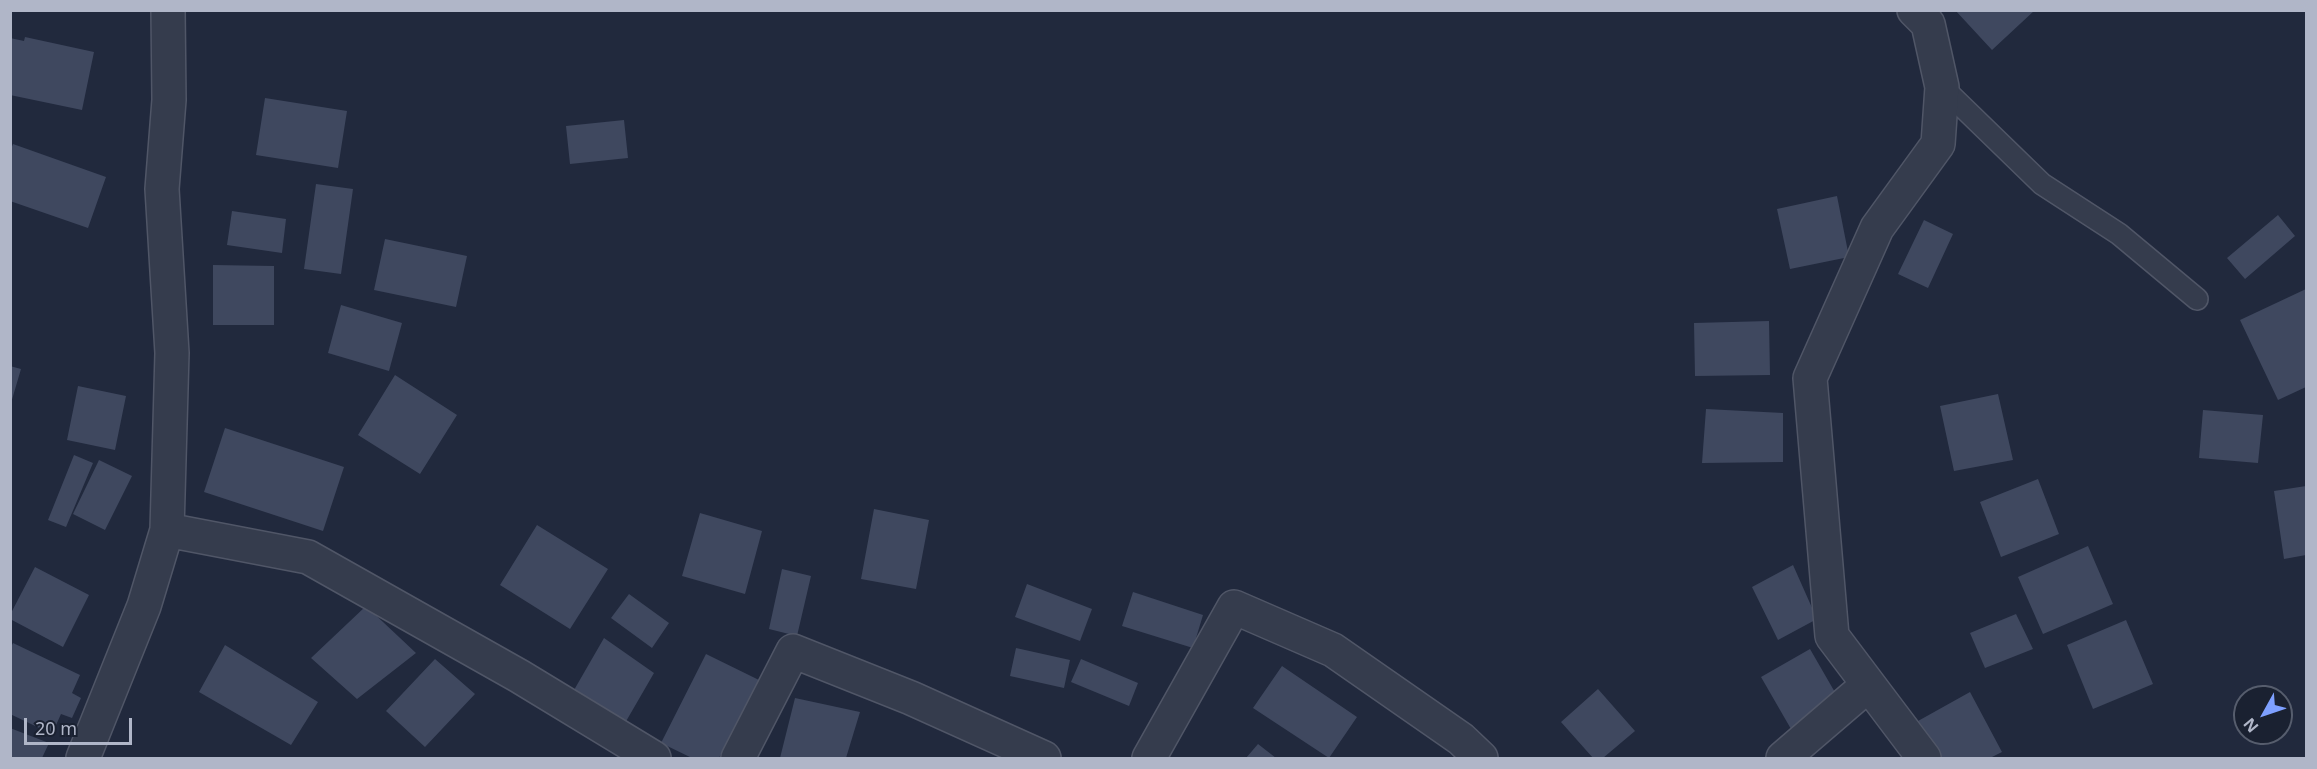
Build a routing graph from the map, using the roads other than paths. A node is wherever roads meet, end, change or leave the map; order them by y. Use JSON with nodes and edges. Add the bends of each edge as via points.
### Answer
{"nodes":[{"id":1,"x":168,"y":10,"type":"edge"},
{"id":2,"x":1914,"y":10,"type":"edge"},
{"id":3,"x":1942,"y":87,"type":"junction"},
{"id":4,"x":2197,"y":299,"type":"dead end"},
{"id":5,"x":168,"y":530,"type":"junction"},
{"id":6,"x":1868,"y":685,"type":"junction"},
{"id":7,"x":83,"y":759,"type":"edge"},
{"id":8,"x":654,"y":759,"type":"edge"},
{"id":9,"x":738,"y":759,"type":"edge"},
{"id":10,"x":1044,"y":759,"type":"edge"},
{"id":11,"x":1149,"y":759,"type":"edge"},
{"id":12,"x":1481,"y":759,"type":"edge"},
{"id":13,"x":1783,"y":759,"type":"edge"},
{"id":14,"x":1924,"y":759,"type":"edge"}],
"edges":[{"from":1,"to":5,"type":"street","via":[[169,100],[162,189],[172,353]]},
{"from":2,"to":3,"type":"street","via":[[1928,24]]},
{"from":3,"to":4,"type":"lane","via":[[2042,184],[2119,234]]},
{"from":3,"to":6,"type":"street","via":[[1938,144],[1877,228],[1810,378],[1832,636]]},
{"from":5,"to":7,"type":"street","via":[[144,606]]},
{"from":5,"to":8,"type":"street","via":[[308,557],[519,676]]},
{"from":6,"to":13,"type":"street"},
{"from":6,"to":14,"type":"street"},
{"from":9,"to":10,"type":"street","via":[[793,651],[911,698]]},
{"from":11,"to":12,"type":"street","via":[[1234,607],[1332,650],[1461,739]]}]}
